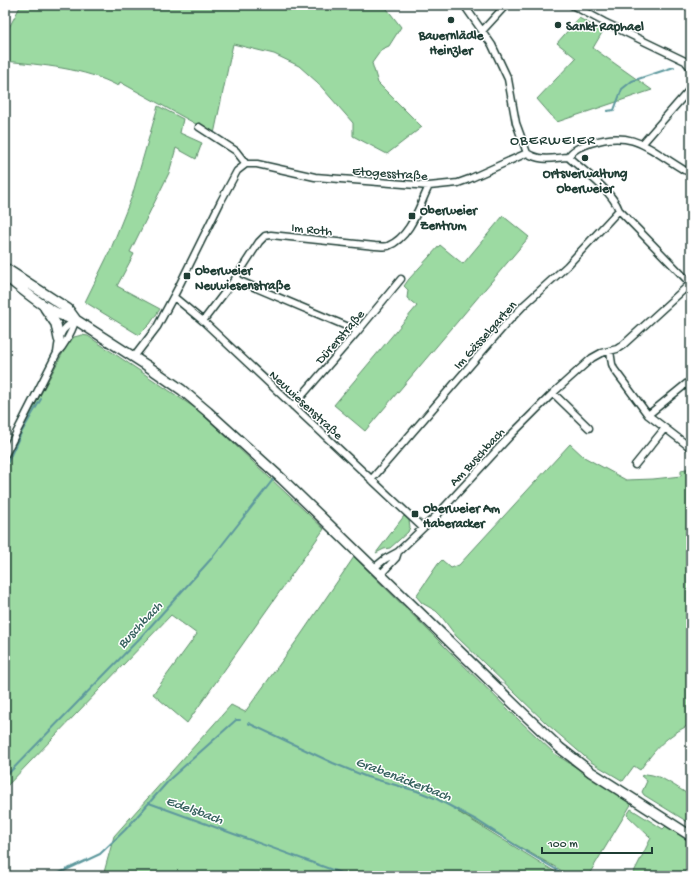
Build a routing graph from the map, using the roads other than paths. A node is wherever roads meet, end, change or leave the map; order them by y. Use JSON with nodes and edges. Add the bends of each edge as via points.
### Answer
{"nodes":[{"id":1,"x":464,"y":5,"type":"edge"},
{"id":2,"x":506,"y":5,"type":"edge"},
{"id":3,"x":572,"y":5,"type":"edge"},
{"id":4,"x":483,"y":30,"type":"junction"},
{"id":5,"x":691,"y":68,"type":"edge"},
{"id":6,"x":691,"y":88,"type":"edge"},
{"id":7,"x":199,"y":127,"type":"dead end"},
{"id":8,"x":643,"y":143,"type":"junction"},
{"id":9,"x":527,"y":153,"type":"junction"},
{"id":10,"x":568,"y":157,"type":"junction"},
{"id":11,"x":246,"y":164,"type":"junction"},
{"id":12,"x":691,"y":172,"type":"edge"},
{"id":13,"x":429,"y":186,"type":"junction"},
{"id":14,"x":620,"y":210,"type":"junction"},
{"id":15,"x":5,"y":268,"type":"edge"},
{"id":16,"x":5,"y":276,"type":"edge"},
{"id":17,"x":234,"y":279,"type":"junction"},
{"id":18,"x":401,"y":279,"type":"dead end"},
{"id":19,"x":691,"y":283,"type":"edge"},
{"id":20,"x":174,"y":297,"type":"junction"},
{"id":21,"x":40,"y":303,"type":"junction"},
{"id":22,"x":76,"y":320,"type":"junction"},
{"id":23,"x":203,"y":321,"type":"junction"},
{"id":24,"x":358,"y":331,"type":"junction"},
{"id":25,"x":59,"y":339,"type":"junction"},
{"id":26,"x":610,"y":351,"type":"junction"},
{"id":27,"x":57,"y":353,"type":"junction"},
{"id":28,"x":134,"y":357,"type":"junction"},
{"id":29,"x":691,"y":380,"type":"edge"},
{"id":30,"x":554,"y":392,"type":"junction"},
{"id":31,"x":293,"y":406,"type":"junction"},
{"id":32,"x":648,"y":415,"type":"junction"},
{"id":33,"x":589,"y":428,"type":"dead end"},
{"id":34,"x":665,"y":428,"type":"junction"},
{"id":35,"x":691,"y":448,"type":"edge"},
{"id":36,"x":5,"y":455,"type":"edge"},
{"id":37,"x":635,"y":465,"type":"dead end"},
{"id":38,"x":371,"y":480,"type":"junction"},
{"id":39,"x":423,"y":528,"type":"junction"},
{"id":40,"x":398,"y":552,"type":"junction"},
{"id":41,"x":377,"y":572,"type":"junction"},
{"id":42,"x":691,"y":836,"type":"edge"}],
"edges":[{"from":1,"to":4,"type":"street"},
{"from":2,"to":4,"type":"street"},
{"from":3,"to":5,"type":"street","via":[[685,61]]},
{"from":4,"to":9,"type":"street","via":[[508,79],[516,123]]},
{"from":6,"to":8,"type":"street"},
{"from":7,"to":11,"type":"street","via":[[236,152]]},
{"from":8,"to":10,"type":"street","via":[[629,139],[600,140],[572,151]]},
{"from":8,"to":12,"type":"street"},
{"from":9,"to":10,"type":"street","via":[[542,160]]},
{"from":9,"to":13,"type":"street","name":"Etogesstraße","via":[[469,180]]},
{"from":10,"to":14,"type":"street","via":[[616,202]]},
{"from":11,"to":13,"type":"street","name":"Etogesstraße","via":[[257,164],[315,177]]},
{"from":11,"to":20,"type":"street","via":[[237,171]]},
{"from":13,"to":17,"type":"street","name":"Im Roth","via":[[409,228],[387,246],[266,236],[259,242]]},
{"from":14,"to":19,"type":"street"},
{"from":14,"to":38,"type":"street","name":"Im Gässelgarten","via":[[567,266],[506,324]]},
{"from":15,"to":22,"type":"main road","via":[[68,309]]},
{"from":16,"to":21,"type":"main road"},
{"from":17,"to":23,"type":"street","name":"Im Roth"},
{"from":17,"to":24,"type":"street"},
{"from":18,"to":24,"type":"street","name":"Dürerstraße"},
{"from":19,"to":26,"type":"street","name":"Am Buschbach","via":[[623,345]]},
{"from":20,"to":23,"type":"street","name":"Neuwiesenstraße"},
{"from":20,"to":28,"type":"street","via":[[157,327]]},
{"from":21,"to":22,"type":"main road","via":[[65,318]]},
{"from":21,"to":25,"type":"main road","via":[[56,324]]},
{"from":22,"to":25,"type":"street","via":[[65,326]]},
{"from":22,"to":27,"type":"street","via":[[71,334]]},
{"from":22,"to":28,"type":"main road"},
{"from":23,"to":31,"type":"street","name":"Neuwiesenstraße"},
{"from":24,"to":31,"type":"street","name":"Dürerstraße"},
{"from":25,"to":27,"type":"street"},
{"from":26,"to":30,"type":"street","name":"Am Buschbach","via":[[592,358]]},
{"from":26,"to":32,"type":"street","via":[[614,369]]},
{"from":27,"to":36,"type":"street"},
{"from":28,"to":41,"type":"main road","via":[[182,390],[208,412],[282,479]]},
{"from":29,"to":32,"type":"street"},
{"from":30,"to":33,"type":"street"},
{"from":30,"to":39,"type":"street","name":"Am Buschbach"},
{"from":31,"to":38,"type":"street","name":"Neuwiesenstraße"},
{"from":32,"to":34,"type":"street"},
{"from":34,"to":35,"type":"street"},
{"from":34,"to":37,"type":"street"},
{"from":38,"to":39,"type":"street","name":"Neuwiesenstraße"},
{"from":39,"to":40,"type":"street","name":"Am Buschbach"},
{"from":40,"to":41,"type":"street","name":"Am Buschbach","via":[[388,557]]},
{"from":40,"to":41,"type":"street","name":"Am Buschbach","via":[[396,558]]},
{"from":41,"to":42,"type":"main road","via":[[560,748],[591,772]]}]}
